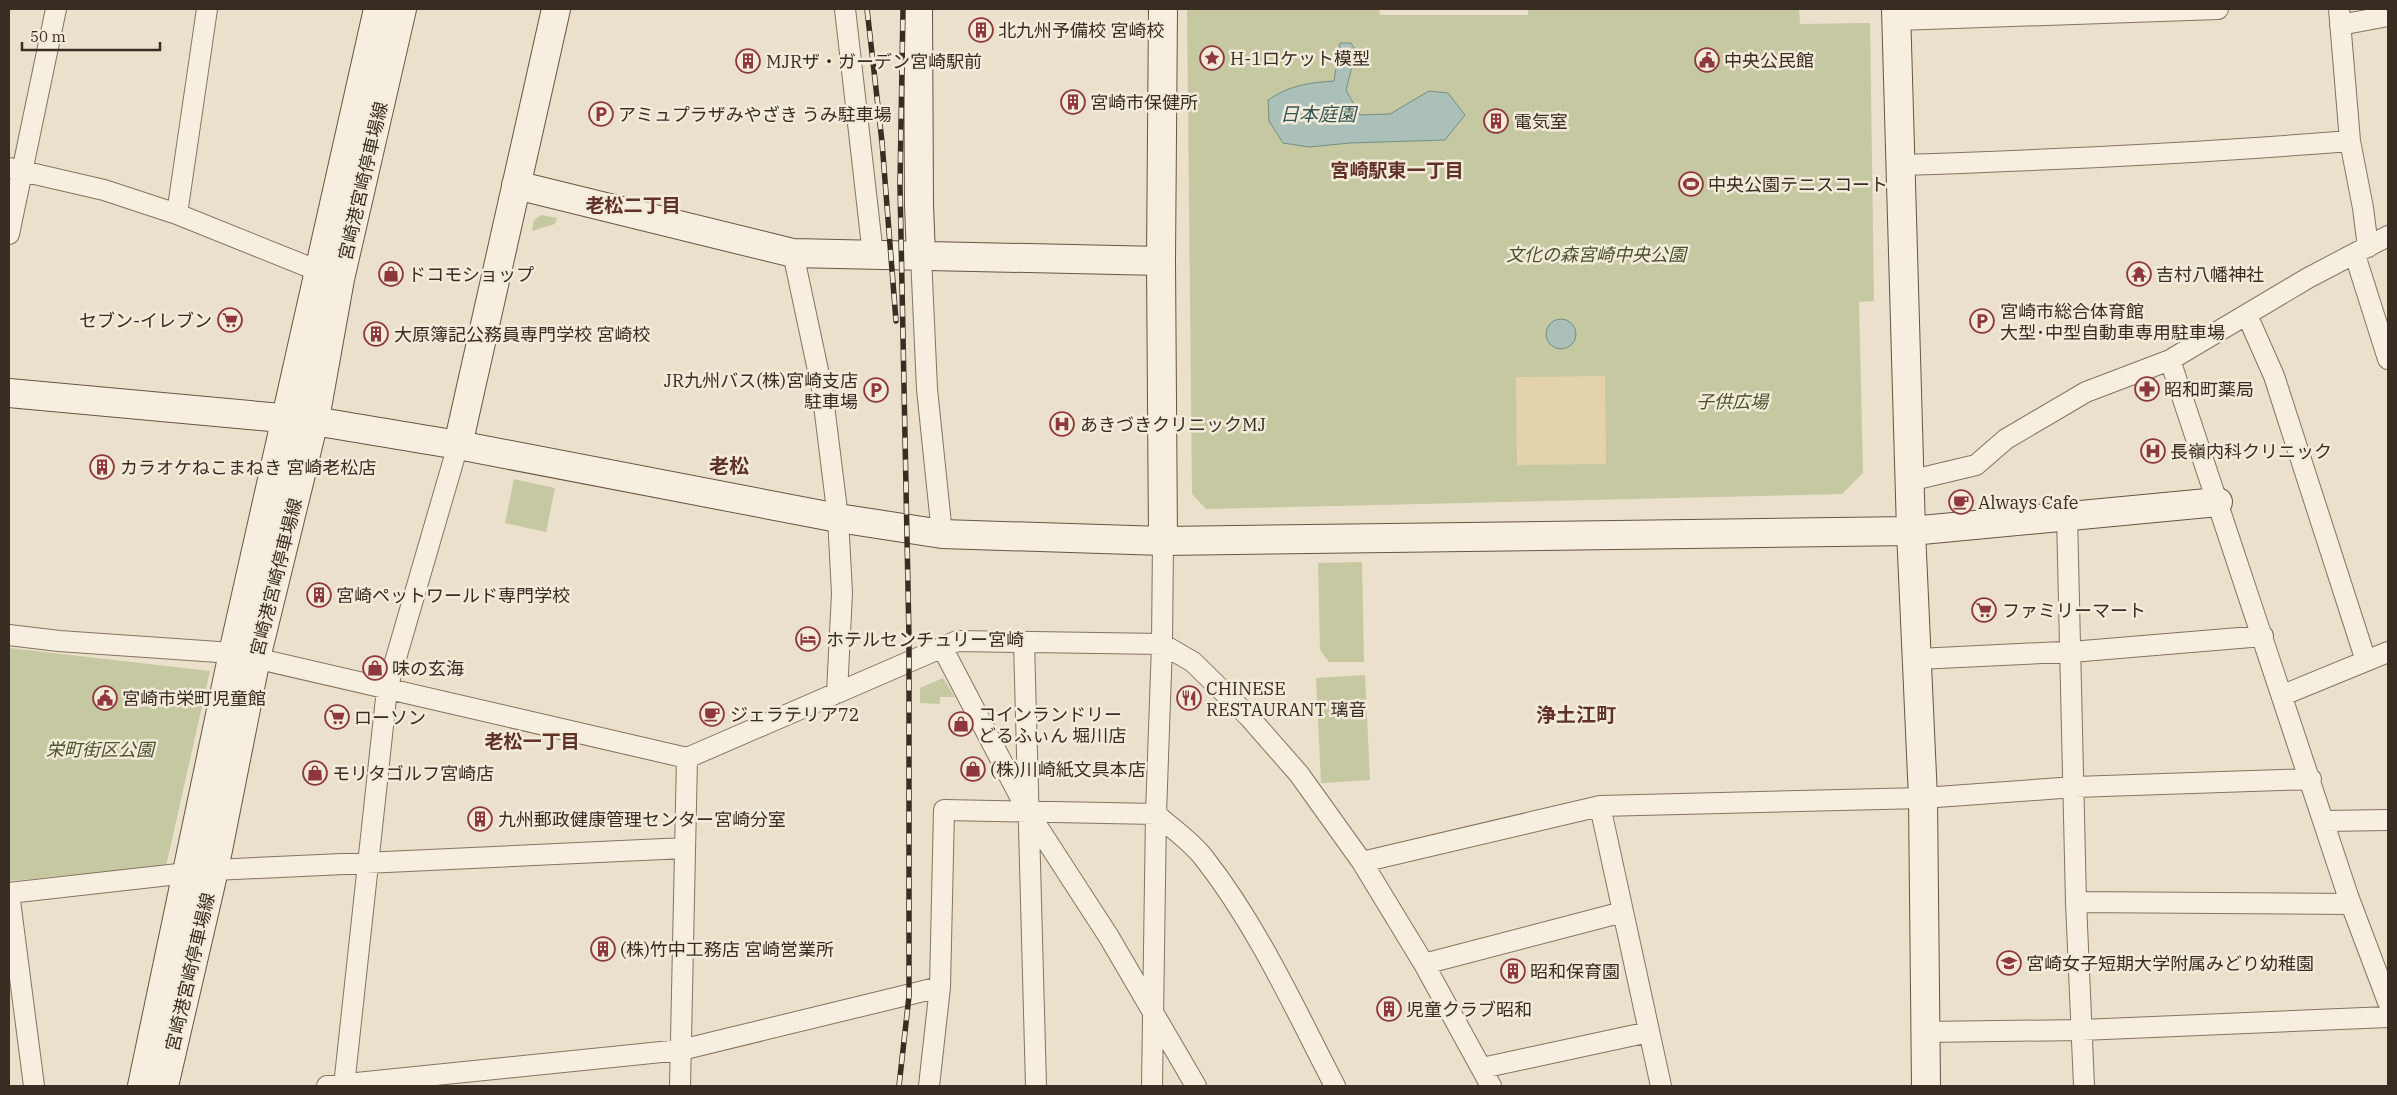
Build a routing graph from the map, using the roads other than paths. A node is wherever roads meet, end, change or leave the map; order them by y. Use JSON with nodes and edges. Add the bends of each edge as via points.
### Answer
{"nodes":[{"id":1,"x":56,"y":9,"type":"edge"},
{"id":2,"x":208,"y":9,"type":"edge"},
{"id":3,"x":378,"y":9,"type":"edge"},
{"id":4,"x":402,"y":9,"type":"edge"},
{"id":5,"x":556,"y":9,"type":"edge"},
{"id":6,"x":845,"y":9,"type":"edge"},
{"id":7,"x":918,"y":9,"type":"edge"},
{"id":8,"x":1163,"y":9,"type":"edge"},
{"id":9,"x":2218,"y":9,"type":"edge"},
{"id":10,"x":1896,"y":14,"type":"edge"},
{"id":11,"x":2388,"y":16,"type":"edge"},
{"id":12,"x":2340,"y":17,"type":"edge"},
{"id":13,"x":2350,"y":140,"type":"junction"},
{"id":14,"x":1900,"y":165,"type":"junction"},
{"id":15,"x":15,"y":170,"type":"edge"},
{"id":16,"x":516,"y":185,"type":"junction"},
{"id":17,"x":176,"y":214,"type":"junction"},
{"id":18,"x":9,"y":234,"type":"edge"},
{"id":19,"x":2388,"y":236,"type":"edge"},
{"id":20,"x":2362,"y":251,"type":"junction"},
{"id":21,"x":792,"y":253,"type":"junction"},
{"id":22,"x":873,"y":255,"type":"junction"},
{"id":23,"x":922,"y":256,"type":"junction"},
{"id":24,"x":1161,"y":261,"type":"junction"},
{"id":25,"x":331,"y":276,"type":"junction"},
{"id":26,"x":2247,"y":315,"type":"junction"},
{"id":27,"x":2388,"y":359,"type":"edge"},
{"id":28,"x":2170,"y":360,"type":"junction"},
{"id":29,"x":9,"y":393,"type":"edge"},
{"id":30,"x":287,"y":418,"type":"junction"},
{"id":31,"x":314,"y":421,"type":"junction"},
{"id":32,"x":458,"y":445,"type":"junction"},
{"id":33,"x":1909,"y":481,"type":"junction"},
{"id":34,"x":2218,"y":502,"type":"junction"},
{"id":35,"x":2067,"y":516,"type":"junction"},
{"id":36,"x":838,"y":518,"type":"junction"},
{"id":37,"x":1911,"y":531,"type":"junction"},
{"id":38,"x":942,"y":534,"type":"junction"},
{"id":39,"x":1163,"y":541,"type":"junction"},
{"id":40,"x":9,"y":635,"type":"edge"},
{"id":41,"x":2262,"y":636,"type":"junction"},
{"id":42,"x":1024,"y":642,"type":"junction"},
{"id":43,"x":1162,"y":644,"type":"junction"},
{"id":44,"x":942,"y":647,"type":"junction"},
{"id":45,"x":2072,"y":651,"type":"junction"},
{"id":46,"x":2388,"y":652,"type":"edge"},
{"id":47,"x":245,"y":656,"type":"junction"},
{"id":48,"x":1918,"y":659,"type":"junction"},
{"id":49,"x":2366,"y":661,"type":"junction"},
{"id":50,"x":387,"y":689,"type":"junction"},
{"id":51,"x":837,"y":693,"type":"junction"},
{"id":52,"x":2283,"y":695,"type":"junction"},
{"id":53,"x":686,"y":758,"type":"junction"},
{"id":54,"x":2310,"y":779,"type":"junction"},
{"id":55,"x":2075,"y":787,"type":"junction"},
{"id":56,"x":1923,"y":798,"type":"junction"},
{"id":57,"x":1600,"y":806,"type":"junction"},
{"id":58,"x":1028,"y":812,"type":"junction"},
{"id":59,"x":1156,"y":814,"type":"junction"},
{"id":60,"x":2388,"y":820,"type":"edge"},
{"id":61,"x":2325,"y":821,"type":"junction"},
{"id":62,"x":685,"y":848,"type":"junction"},
{"id":63,"x":1362,"y":862,"type":"junction"},
{"id":64,"x":368,"y":864,"type":"junction"},
{"id":65,"x":201,"y":871,"type":"junction"},
{"id":66,"x":9,"y":893,"type":"edge"},
{"id":67,"x":2076,"y":902,"type":"junction"},
{"id":68,"x":2351,"y":904,"type":"junction"},
{"id":69,"x":1623,"y":912,"type":"junction"},
{"id":70,"x":1424,"y":964,"type":"junction"},
{"id":71,"x":940,"y":987,"type":"junction"},
{"id":72,"x":2388,"y":1002,"type":"edge"},
{"id":73,"x":1153,"y":1016,"type":"junction"},
{"id":74,"x":2388,"y":1016,"type":"edge"},
{"id":75,"x":2082,"y":1030,"type":"junction"},
{"id":76,"x":1649,"y":1032,"type":"junction"},
{"id":77,"x":1925,"y":1032,"type":"junction"},
{"id":78,"x":681,"y":1050,"type":"junction"},
{"id":79,"x":1482,"y":1068,"type":"junction"},
{"id":80,"x":34,"y":1086,"type":"edge"},
{"id":81,"x":142,"y":1086,"type":"edge"},
{"id":82,"x":164,"y":1086,"type":"edge"},
{"id":83,"x":338,"y":1086,"type":"edge"},
{"id":84,"x":680,"y":1086,"type":"edge"},
{"id":85,"x":929,"y":1086,"type":"edge"},
{"id":86,"x":1036,"y":1086,"type":"edge"},
{"id":87,"x":1152,"y":1086,"type":"edge"},
{"id":88,"x":1196,"y":1086,"type":"edge"},
{"id":89,"x":1334,"y":1086,"type":"edge"},
{"id":90,"x":1491,"y":1086,"type":"edge"},
{"id":91,"x":1661,"y":1086,"type":"edge"},
{"id":92,"x":1926,"y":1086,"type":"edge"},
{"id":93,"x":2084,"y":1086,"type":"edge"}],
"edges":[{"from":1,"to":15,"type":"street"},
{"from":2,"to":17,"type":"street"},
{"from":3,"to":25,"type":"street","name":"宮崎港宮崎停車場線"},
{"from":4,"to":25,"type":"street","name":"宮崎港宮崎停車場線"},
{"from":5,"to":16,"type":"street"},
{"from":6,"to":22,"type":"street"},
{"from":7,"to":23,"type":"street"},
{"from":8,"to":24,"type":"street"},
{"from":9,"to":10,"type":"street"},
{"from":10,"to":14,"type":"street"},
{"from":11,"to":12,"type":"street"},
{"from":12,"to":13,"type":"street"},
{"from":13,"to":14,"type":"street","via":[[2224,150]]},
{"from":13,"to":20,"type":"street","via":[[2363,208]]},
{"from":14,"to":33,"type":"street"},
{"from":15,"to":17,"type":"street","via":[[104,190]]},
{"from":15,"to":18,"type":"street"},
{"from":16,"to":21,"type":"street"},
{"from":16,"to":32,"type":"street"},
{"from":17,"to":25,"type":"street"},
{"from":19,"to":20,"type":"street"},
{"from":20,"to":26,"type":"street","via":[[2308,278]]},
{"from":20,"to":27,"type":"street"},
{"from":21,"to":22,"type":"street"},
{"from":21,"to":36,"type":"street","via":[[822,389]]},
{"from":22,"to":23,"type":"street"},
{"from":23,"to":24,"type":"street"},
{"from":23,"to":38,"type":"street","via":[[928,389]]},
{"from":24,"to":39,"type":"street"},
{"from":25,"to":30,"type":"street","name":"宮崎港宮崎停車場線"},
{"from":25,"to":31,"type":"street","name":"宮崎港宮崎停車場線"},
{"from":26,"to":28,"type":"street"},
{"from":26,"to":49,"type":"street","via":[[2274,376]]},
{"from":28,"to":33,"type":"street","via":[[2086,392],[2006,440],[1976,465]]},
{"from":28,"to":34,"type":"street"},
{"from":29,"to":30,"type":"street"},
{"from":30,"to":31,"type":"street"},
{"from":30,"to":47,"type":"street","name":"宮崎港宮崎停車場線"},
{"from":31,"to":32,"type":"street"},
{"from":31,"to":47,"type":"street","name":"宮崎港宮崎停車場線"},
{"from":32,"to":36,"type":"street"},
{"from":32,"to":50,"type":"street"},
{"from":33,"to":37,"type":"street"},
{"from":34,"to":35,"type":"street"},
{"from":34,"to":41,"type":"street"},
{"from":35,"to":37,"type":"street"},
{"from":35,"to":45,"type":"street"},
{"from":36,"to":38,"type":"street"},
{"from":36,"to":51,"type":"street","via":[[842,593]]},
{"from":37,"to":39,"type":"street"},
{"from":37,"to":48,"type":"street"},
{"from":38,"to":39,"type":"street"},
{"from":39,"to":43,"type":"street"},
{"from":40,"to":47,"type":"street"},
{"from":41,"to":45,"type":"street"},
{"from":41,"to":52,"type":"street"},
{"from":42,"to":43,"type":"street"},
{"from":42,"to":44,"type":"street","via":[[957,642]]},
{"from":42,"to":58,"type":"street"},
{"from":43,"to":59,"type":"street"},
{"from":43,"to":63,"type":"street","via":[[1193,662],[1249,717],[1299,774]]},
{"from":44,"to":51,"type":"street"},
{"from":44,"to":58,"type":"street"},
{"from":45,"to":48,"type":"street"},
{"from":45,"to":55,"type":"street"},
{"from":46,"to":49,"type":"street"},
{"from":47,"to":50,"type":"street"},
{"from":47,"to":65,"type":"street","name":"宮崎港宮崎停車場線"},
{"from":48,"to":56,"type":"street"},
{"from":49,"to":52,"type":"street"},
{"from":50,"to":53,"type":"street"},
{"from":50,"to":64,"type":"street"},
{"from":51,"to":53,"type":"street"},
{"from":52,"to":54,"type":"street"},
{"from":53,"to":62,"type":"street"},
{"from":54,"to":55,"type":"street"},
{"from":54,"to":61,"type":"street"},
{"from":55,"to":56,"type":"street"},
{"from":55,"to":67,"type":"street"},
{"from":56,"to":57,"type":"street"},
{"from":56,"to":77,"type":"street"},
{"from":57,"to":63,"type":"street"},
{"from":57,"to":69,"type":"street"},
{"from":58,"to":59,"type":"street"},
{"from":58,"to":71,"type":"street","via":[[944,810]]},
{"from":58,"to":73,"type":"street","via":[[1109,937]]},
{"from":58,"to":86,"type":"street"},
{"from":59,"to":73,"type":"street"},
{"from":59,"to":89,"type":"street","via":[[1203,856],[1230,895],[1276,971]]},
{"from":60,"to":61,"type":"street"},
{"from":61,"to":68,"type":"street"},
{"from":62,"to":64,"type":"street"},
{"from":62,"to":78,"type":"street"},
{"from":63,"to":70,"type":"street"},
{"from":64,"to":65,"type":"street"},
{"from":64,"to":83,"type":"street"},
{"from":65,"to":66,"type":"street"},
{"from":65,"to":81,"type":"street","name":"宮崎港宮崎停車場線"},
{"from":65,"to":82,"type":"street","name":"宮崎港宮崎停車場線"},
{"from":66,"to":80,"type":"street"},
{"from":67,"to":68,"type":"street"},
{"from":67,"to":75,"type":"street"},
{"from":68,"to":72,"type":"street"},
{"from":69,"to":70,"type":"street"},
{"from":69,"to":76,"type":"street"},
{"from":70,"to":79,"type":"street"},
{"from":71,"to":78,"type":"street"},
{"from":71,"to":85,"type":"street"},
{"from":73,"to":87,"type":"street"},
{"from":73,"to":88,"type":"street"},
{"from":74,"to":75,"type":"street"},
{"from":75,"to":77,"type":"street"},
{"from":75,"to":93,"type":"street"},
{"from":76,"to":79,"type":"street"},
{"from":76,"to":91,"type":"street"},
{"from":77,"to":92,"type":"street"},
{"from":78,"to":83,"type":"street"},
{"from":78,"to":84,"type":"street"},
{"from":79,"to":90,"type":"street"}]}
